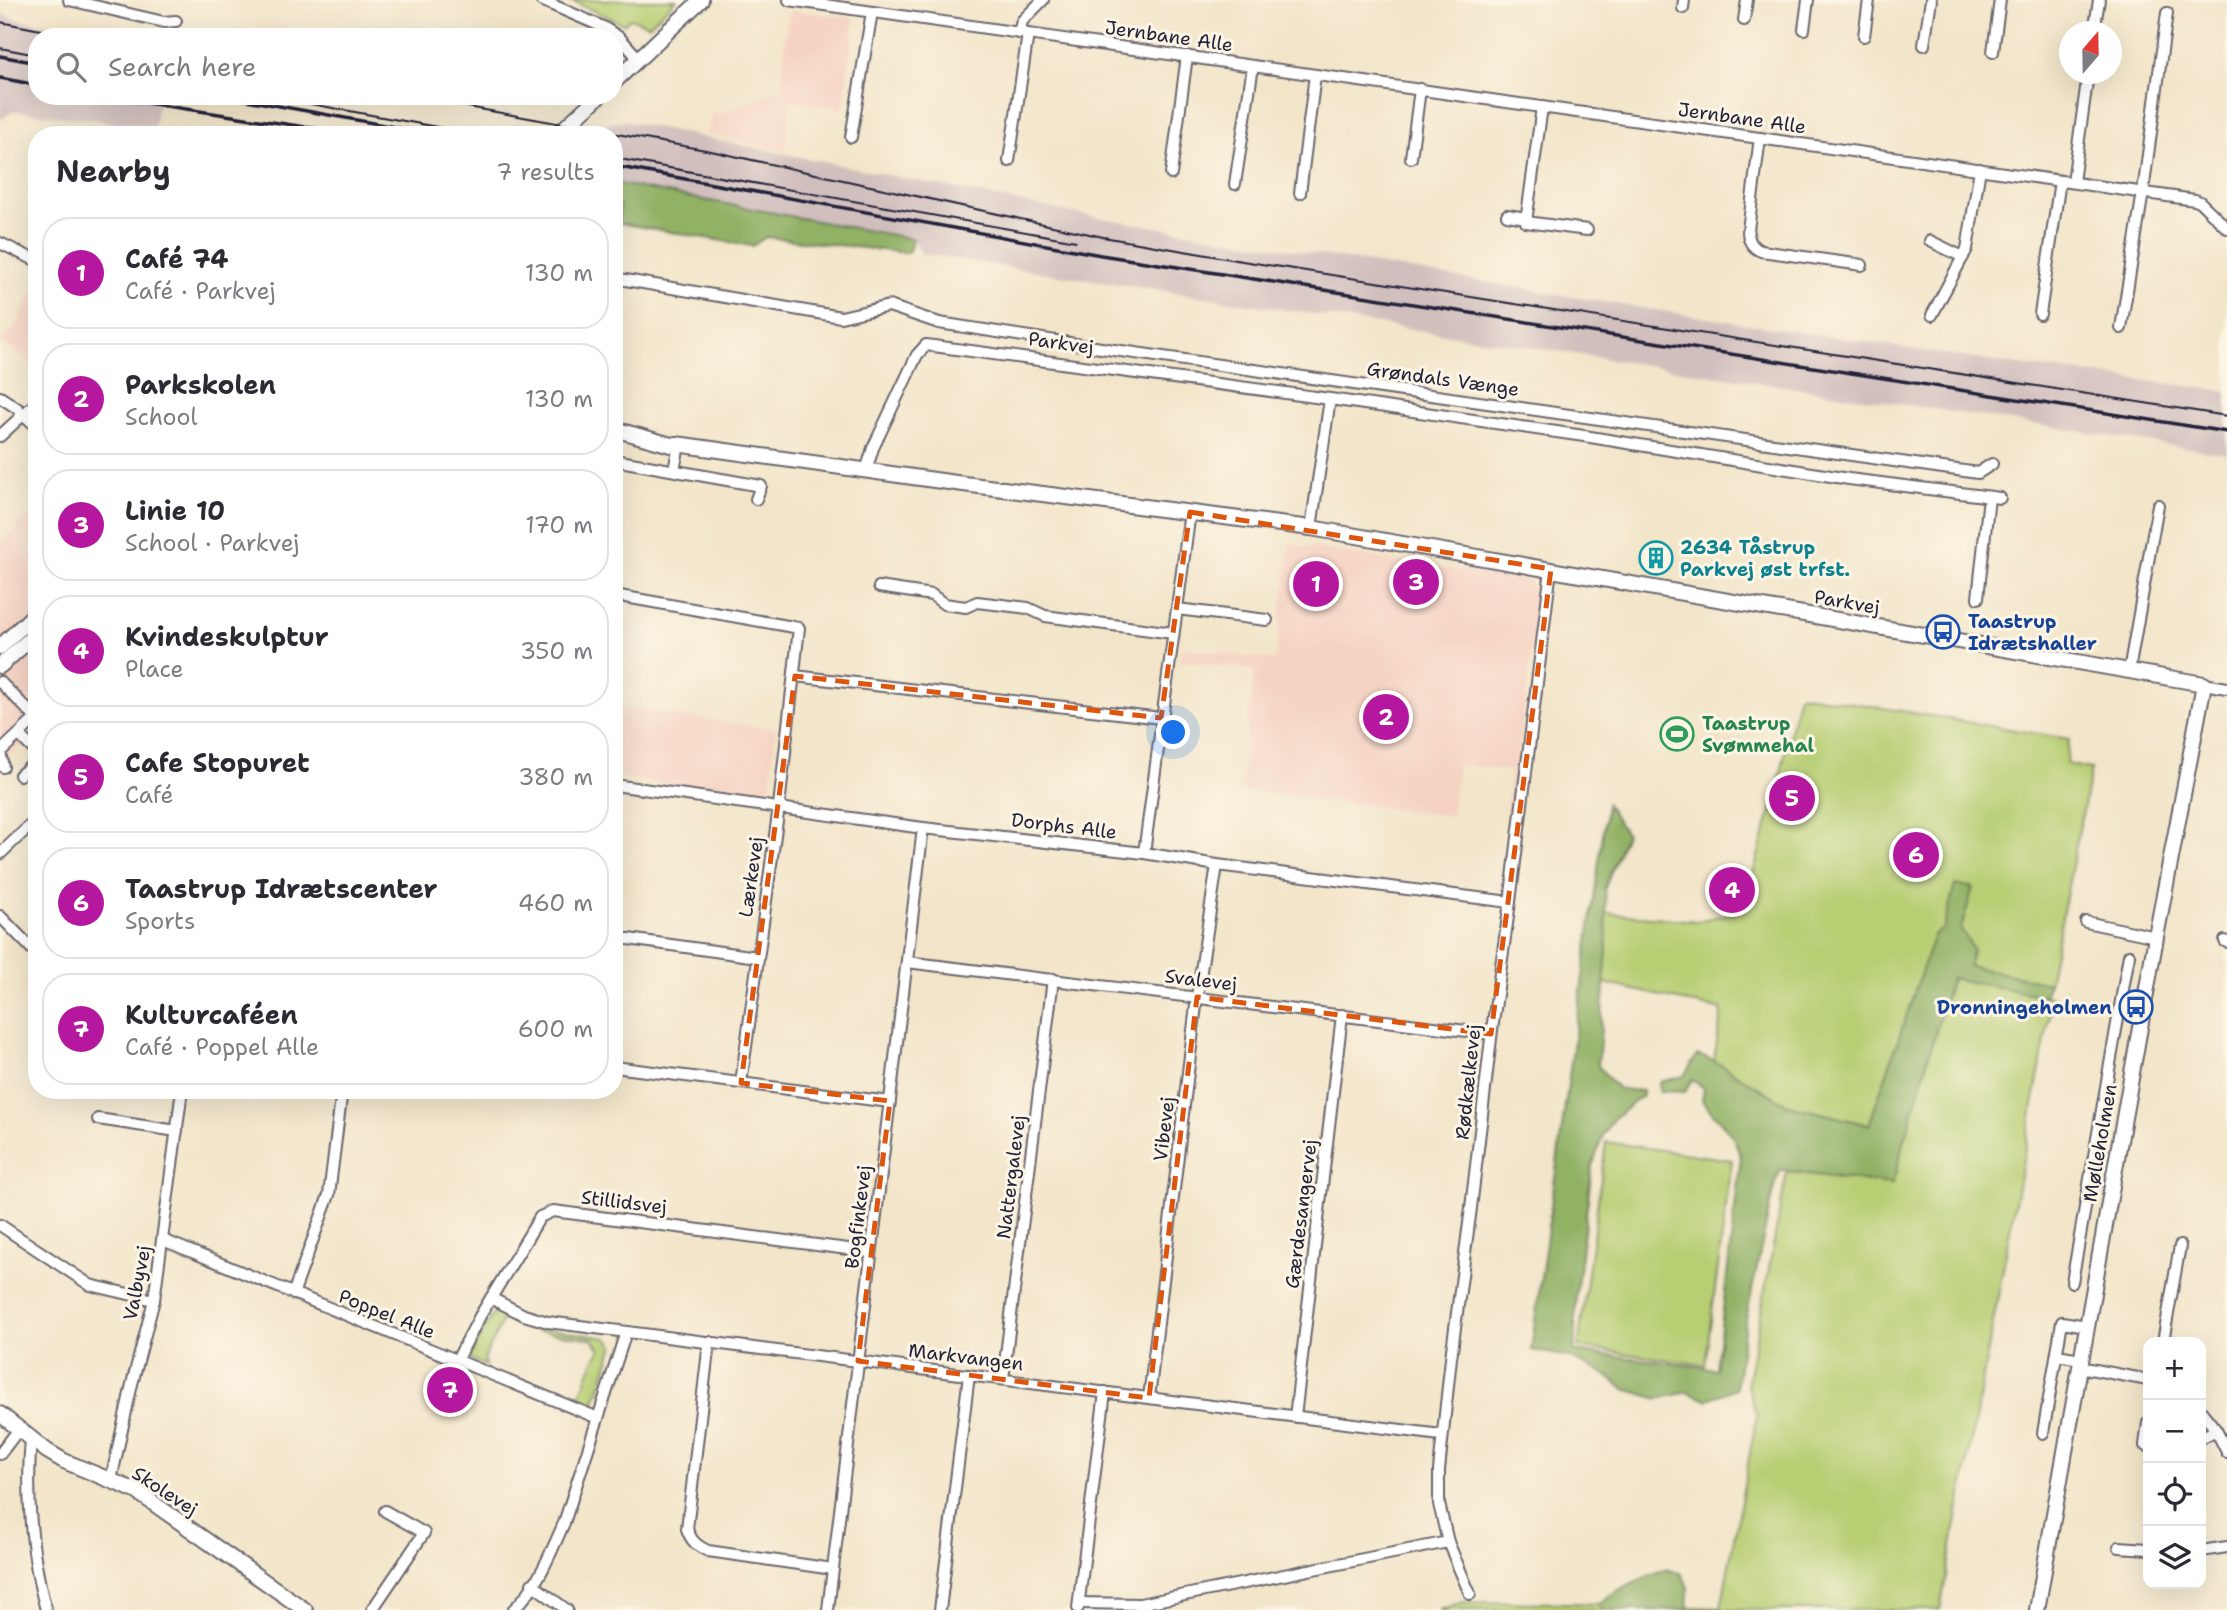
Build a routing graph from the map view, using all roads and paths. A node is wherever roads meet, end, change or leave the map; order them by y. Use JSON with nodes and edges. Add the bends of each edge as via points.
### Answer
{"nodes":[{"id":1,"x":69,"y":0,"type":"edge"},
{"id":2,"x":541,"y":0,"type":"edge"},
{"id":3,"x":701,"y":0,"type":"edge"},
{"id":4,"x":789,"y":0,"type":"edge"},
{"id":5,"x":1043,"y":0,"type":"edge"},
{"id":6,"x":1747,"y":0,"type":"edge"},
{"id":7,"x":1808,"y":0,"type":"edge"},
{"id":8,"x":1869,"y":0,"type":"edge"},
{"id":9,"x":1931,"y":0,"type":"edge"},
{"id":10,"x":2000,"y":0,"type":"edge"},
{"id":11,"x":2099,"y":0,"type":"edge"},
{"id":12,"x":872,"y":12,"type":"junction"},
{"id":13,"x":2167,"y":13,"type":"dead end"},
{"id":14,"x":1744,"y":20,"type":"dead end"},
{"id":15,"x":176,"y":21,"type":"dead end"},
{"id":16,"x":2096,"y":21,"type":"edge"},
{"id":17,"x":605,"y":28,"type":"edge"},
{"id":18,"x":1804,"y":29,"type":"dead end"},
{"id":19,"x":1024,"y":33,"type":"junction"},
{"id":20,"x":1864,"y":36,"type":"dead end"},
{"id":21,"x":623,"y":41,"type":"edge"},
{"id":22,"x":1924,"y":46,"type":"dead end"},
{"id":23,"x":1993,"y":51,"type":"dead end"},
{"id":24,"x":1187,"y":56,"type":"junction"},
{"id":25,"x":639,"y":59,"type":"junction"},
{"id":26,"x":1253,"y":66,"type":"junction"},
{"id":27,"x":623,"y":74,"type":"edge"},
{"id":28,"x":1315,"y":75,"type":"junction"},
{"id":29,"x":2087,"y":84,"type":"edge"},
{"id":30,"x":1420,"y":89,"type":"junction"},
{"id":31,"x":589,"y":105,"type":"edge"},
{"id":32,"x":1542,"y":107,"type":"junction"},
{"id":33,"x":566,"y":126,"type":"edge"},
{"id":34,"x":851,"y":137,"type":"dead end"},
{"id":35,"x":1760,"y":138,"type":"junction"},
{"id":36,"x":1411,"y":159,"type":"dead end"},
{"id":37,"x":1009,"y":161,"type":"dead end"},
{"id":38,"x":1980,"y":169,"type":"junction"},
{"id":39,"x":1171,"y":174,"type":"dead end"},
{"id":40,"x":2060,"y":181,"type":"junction"},
{"id":41,"x":2073,"y":182,"type":"junction"},
{"id":42,"x":1235,"y":184,"type":"dead end"},
{"id":43,"x":2143,"y":192,"type":"junction"},
{"id":44,"x":1300,"y":193,"type":"dead end"},
{"id":45,"x":1507,"y":215,"type":"dead end"},
{"id":46,"x":1527,"y":218,"type":"junction"},
{"id":47,"x":2227,"y":228,"type":"edge"},
{"id":48,"x":1587,"y":230,"type":"dead end"},
{"id":49,"x":1930,"y":241,"type":"dead end"},
{"id":50,"x":0,"y":243,"type":"edge"},
{"id":51,"x":28,"y":257,"type":"edge"},
{"id":52,"x":1963,"y":257,"type":"junction"},
{"id":53,"x":1862,"y":265,"type":"dead end"},
{"id":54,"x":623,"y":280,"type":"edge"},
{"id":55,"x":2040,"y":314,"type":"dead end"},
{"id":56,"x":1932,"y":315,"type":"dead end"},
{"id":57,"x":2121,"y":328,"type":"dead end"},
{"id":58,"x":0,"y":397,"type":"edge"},
{"id":59,"x":1330,"y":399,"type":"junction"},
{"id":60,"x":28,"y":411,"type":"edge"},
{"id":61,"x":25,"y":414,"type":"junction"},
{"id":62,"x":28,"y":417,"type":"edge"},
{"id":63,"x":623,"y":425,"type":"edge"},
{"id":64,"x":623,"y":432,"type":"edge"},
{"id":65,"x":0,"y":436,"type":"edge"},
{"id":66,"x":678,"y":444,"type":"junction"},
{"id":67,"x":623,"y":462,"type":"edge"},
{"id":68,"x":1992,"y":464,"type":"dead end"},
{"id":69,"x":674,"y":470,"type":"junction"},
{"id":70,"x":866,"y":471,"type":"junction"},
{"id":71,"x":756,"y":499,"type":"dead end"},
{"id":72,"x":2158,"y":505,"type":"dead end"},
{"id":73,"x":1190,"y":512,"type":"junction"},
{"id":74,"x":1311,"y":528,"type":"junction"},
{"id":75,"x":1551,"y":569,"type":"junction"},
{"id":76,"x":879,"y":587,"type":"dead end"},
{"id":77,"x":623,"y":597,"type":"edge"},
{"id":78,"x":1978,"y":598,"type":"dead end"},
{"id":79,"x":1177,"y":608,"type":"junction"},
{"id":80,"x":1267,"y":620,"type":"dead end"},
{"id":81,"x":28,"y":621,"type":"edge"},
{"id":82,"x":1173,"y":633,"type":"junction"},
{"id":83,"x":28,"y":641,"type":"edge"},
{"id":84,"x":0,"y":647,"type":"edge"},
{"id":85,"x":0,"y":666,"type":"edge"},
{"id":86,"x":2129,"y":671,"type":"junction"},
{"id":87,"x":795,"y":676,"type":"junction"},
{"id":88,"x":0,"y":682,"type":"edge"},
{"id":89,"x":2204,"y":684,"type":"junction"},
{"id":90,"x":2227,"y":688,"type":"edge"},
{"id":91,"x":28,"y":711,"type":"edge"},
{"id":92,"x":1161,"y":718,"type":"junction"},
{"id":93,"x":28,"y":727,"type":"edge"},
{"id":94,"x":19,"y":735,"type":"junction"},
{"id":95,"x":28,"y":744,"type":"edge"},
{"id":96,"x":3,"y":767,"type":"dead end"},
{"id":97,"x":28,"y":768,"type":"edge"},
{"id":98,"x":20,"y":775,"type":"dead end"},
{"id":99,"x":623,"y":786,"type":"edge"},
{"id":100,"x":779,"y":806,"type":"junction"},
{"id":101,"x":28,"y":828,"type":"edge"},
{"id":102,"x":923,"y":828,"type":"junction"},
{"id":103,"x":1144,"y":853,"type":"junction"},
{"id":104,"x":0,"y":854,"type":"edge"},
{"id":105,"x":1217,"y":865,"type":"junction"},
{"id":106,"x":1510,"y":902,"type":"junction"},
{"id":107,"x":0,"y":916,"type":"edge"},
{"id":108,"x":2086,"y":922,"type":"dead end"},
{"id":109,"x":2156,"y":937,"type":"junction"},
{"id":110,"x":623,"y":938,"type":"edge"},
{"id":111,"x":28,"y":945,"type":"edge"},
{"id":112,"x":2129,"y":955,"type":"dead end"},
{"id":113,"x":757,"y":957,"type":"junction"},
{"id":114,"x":906,"y":962,"type":"junction"},
{"id":115,"x":1053,"y":979,"type":"junction"},
{"id":116,"x":1197,"y":997,"type":"junction"},
{"id":117,"x":1342,"y":1015,"type":"junction"},
{"id":118,"x":1491,"y":1034,"type":"junction"},
{"id":119,"x":2113,"y":1048,"type":"junction"},
{"id":120,"x":2136,"y":1052,"type":"junction"},
{"id":121,"x":623,"y":1068,"type":"edge"},
{"id":122,"x":741,"y":1083,"type":"junction"},
{"id":123,"x":182,"y":1099,"type":"edge"},
{"id":124,"x":341,"y":1099,"type":"edge"},
{"id":125,"x":890,"y":1101,"type":"junction"},
{"id":126,"x":98,"y":1119,"type":"dead end"},
{"id":127,"x":177,"y":1131,"type":"junction"},
{"id":128,"x":2091,"y":1176,"type":"junction"},
{"id":129,"x":2113,"y":1180,"type":"junction"},
{"id":130,"x":0,"y":1225,"type":"edge"},
{"id":131,"x":163,"y":1240,"type":"junction"},
{"id":132,"x":2180,"y":1246,"type":"dead end"},
{"id":133,"x":872,"y":1252,"type":"junction"},
{"id":134,"x":2072,"y":1282,"type":"dead end"},
{"id":135,"x":293,"y":1294,"type":"junction"},
{"id":136,"x":491,"y":1298,"type":"junction"},
{"id":137,"x":154,"y":1300,"type":"junction"},
{"id":138,"x":2087,"y":1326,"type":"junction"},
{"id":139,"x":626,"y":1332,"type":"junction"},
{"id":140,"x":2164,"y":1337,"type":"edge"},
{"id":141,"x":709,"y":1342,"type":"junction"},
{"id":142,"x":2057,"y":1355,"type":"junction"},
{"id":143,"x":858,"y":1361,"type":"junction"},
{"id":144,"x":456,"y":1362,"type":"junction"},
{"id":145,"x":2081,"y":1363,"type":"junction"},
{"id":146,"x":969,"y":1375,"type":"junction"},
{"id":147,"x":1003,"y":1379,"type":"junction"},
{"id":148,"x":2143,"y":1379,"type":"edge"},
{"id":149,"x":1105,"y":1392,"type":"junction"},
{"id":150,"x":1149,"y":1398,"type":"junction"},
{"id":151,"x":0,"y":1414,"type":"edge"},
{"id":152,"x":1295,"y":1417,"type":"junction"},
{"id":153,"x":2206,"y":1417,"type":"edge"},
{"id":154,"x":598,"y":1418,"type":"junction"},
{"id":155,"x":19,"y":1429,"type":"junction"},
{"id":156,"x":2216,"y":1430,"type":"junction"},
{"id":157,"x":2043,"y":1433,"type":"dead end"},
{"id":158,"x":1441,"y":1435,"type":"junction"},
{"id":159,"x":2206,"y":1435,"type":"edge"},
{"id":160,"x":32,"y":1439,"type":"junction"},
{"id":161,"x":2227,"y":1452,"type":"edge"},
{"id":162,"x":0,"y":1454,"type":"edge"},
{"id":163,"x":111,"y":1480,"type":"junction"},
{"id":164,"x":385,"y":1511,"type":"dead end"},
{"id":165,"x":1448,"y":1542,"type":"junction"},
{"id":166,"x":2119,"y":1547,"type":"dead end"},
{"id":167,"x":2227,"y":1547,"type":"edge"},
{"id":168,"x":2143,"y":1549,"type":"edge"},
{"id":169,"x":2206,"y":1550,"type":"edge"},
{"id":170,"x":833,"y":1569,"type":"junction"},
{"id":171,"x":532,"y":1584,"type":"junction"},
{"id":172,"x":1470,"y":1594,"type":"dead end"},
{"id":173,"x":1079,"y":1606,"type":"edge"},
{"id":174,"x":46,"y":1610,"type":"edge"},
{"id":175,"x":305,"y":1610,"type":"edge"},
{"id":176,"x":372,"y":1610,"type":"edge"},
{"id":177,"x":513,"y":1610,"type":"edge"},
{"id":178,"x":567,"y":1610,"type":"edge"},
{"id":179,"x":828,"y":1610,"type":"edge"},
{"id":180,"x":940,"y":1610,"type":"edge"},
{"id":181,"x":2037,"y":1610,"type":"edge"}],
"edges":[{"from":1,"to":15,"type":"street"},
{"from":2,"to":17,"type":"street"},
{"from":3,"to":25,"type":"street"},
{"from":4,"to":12,"type":"street","name":"Jernbane Alle"},
{"from":5,"to":19,"type":"street","via":[[1022,21]]},
{"from":6,"to":14,"type":"street"},
{"from":7,"to":18,"type":"street"},
{"from":8,"to":20,"type":"street"},
{"from":9,"to":22,"type":"street"},
{"from":10,"to":23,"type":"street"},
{"from":11,"to":16,"type":"street"},
{"from":12,"to":19,"type":"street","name":"Jernbane Alle"},
{"from":12,"to":34,"type":"street"},
{"from":13,"to":43,"type":"street"},
{"from":19,"to":24,"type":"street","name":"Jernbane Alle"},
{"from":19,"to":37,"type":"street"},
{"from":21,"to":25,"type":"street"},
{"from":24,"to":26,"type":"street","name":"Jernbane Alle"},
{"from":24,"to":39,"type":"street"},
{"from":25,"to":27,"type":"street"},
{"from":26,"to":28,"type":"street","name":"Jernbane Alle"},
{"from":26,"to":42,"type":"street"},
{"from":28,"to":30,"type":"street","name":"Jernbane Alle"},
{"from":28,"to":44,"type":"street"},
{"from":29,"to":41,"type":"street"},
{"from":30,"to":32,"type":"street","name":"Jernbane Alle"},
{"from":30,"to":36,"type":"street"},
{"from":31,"to":33,"type":"street"},
{"from":32,"to":35,"type":"street","name":"Jernbane Alle"},
{"from":32,"to":46,"type":"street"},
{"from":35,"to":38,"type":"street","name":"Jernbane Alle"},
{"from":35,"to":53,"type":"street","via":[[1748,230],[1752,246]]},
{"from":38,"to":40,"type":"street","name":"Jernbane Alle"},
{"from":38,"to":52,"type":"street"},
{"from":40,"to":41,"type":"street","name":"Jernbane Alle"},
{"from":40,"to":55,"type":"street"},
{"from":41,"to":43,"type":"street","name":"Jernbane Alle"},
{"from":43,"to":47,"type":"street","name":"Jernbane Alle","via":[[2198,200]]},
{"from":43,"to":57,"type":"street"},
{"from":45,"to":46,"type":"street"},
{"from":46,"to":48,"type":"street","via":[[1527,222]]},
{"from":49,"to":52,"type":"street"},
{"from":50,"to":51,"type":"street"},
{"from":52,"to":56,"type":"street"},
{"from":54,"to":68,"type":"street","name":"Grøndals Vænge","via":[[841,317],[889,306],[939,323],[1114,350],[1978,473]]},
{"from":58,"to":61,"type":"street"},
{"from":59,"to":70,"type":"street","name":"Parkvej","via":[[926,345],[873,448]]},
{"from":59,"to":74,"type":"street"},
{"from":59,"to":78,"type":"street","name":"Parkvej","via":[[1994,497]]},
{"from":60,"to":61,"type":"street"},
{"from":61,"to":62,"type":"street"},
{"from":61,"to":65,"type":"street"},
{"from":63,"to":66,"type":"street","name":"Parkvej"},
{"from":64,"to":66,"type":"street","name":"Parkvej"},
{"from":66,"to":69,"type":"street"},
{"from":66,"to":70,"type":"street","name":"Parkvej"},
{"from":67,"to":69,"type":"street"},
{"from":69,"to":71,"type":"street","via":[[761,486]]},
{"from":70,"to":73,"type":"street","name":"Parkvej"},
{"from":72,"to":86,"type":"street"},
{"from":73,"to":74,"type":"street","name":"Parkvej"},
{"from":73,"to":79,"type":"street"},
{"from":74,"to":75,"type":"street","name":"Parkvej"},
{"from":75,"to":86,"type":"street","name":"Parkvej"},
{"from":75,"to":106,"type":"street","name":"Rødkælkevej"},
{"from":76,"to":82,"type":"street","via":[[932,595],[944,604],[965,607],[977,602],[1028,608],[1045,616]]},
{"from":77,"to":87,"type":"street","name":"Lærkevej","via":[[797,627]]},
{"from":79,"to":80,"type":"street"},
{"from":79,"to":82,"type":"street"},
{"from":81,"to":84,"type":"street"},
{"from":82,"to":92,"type":"street"},
{"from":83,"to":85,"type":"street"},
{"from":86,"to":89,"type":"street","name":"Parkvej"},
{"from":87,"to":92,"type":"street"},
{"from":87,"to":100,"type":"street","name":"Lærkevej"},
{"from":88,"to":91,"type":"street"},
{"from":89,"to":90,"type":"street","name":"Parkvej"},
{"from":89,"to":109,"type":"street","name":"Mølleholmen"},
{"from":92,"to":103,"type":"street"},
{"from":93,"to":94,"type":"street"},
{"from":94,"to":95,"type":"street"},
{"from":94,"to":96,"type":"street","via":[[0,752]]},
{"from":97,"to":98,"type":"street"},
{"from":99,"to":100,"type":"street","name":"Dorphs Alle"},
{"from":100,"to":102,"type":"street","name":"Dorphs Alle"},
{"from":100,"to":113,"type":"street","name":"Lærkevej"},
{"from":101,"to":104,"type":"street"},
{"from":102,"to":103,"type":"street","name":"Dorphs Alle"},
{"from":102,"to":114,"type":"street","name":"Bogfinkevej"},
{"from":103,"to":105,"type":"street","name":"Dorphs Alle"},
{"from":105,"to":106,"type":"street","name":"Dorphs Alle"},
{"from":105,"to":116,"type":"street","name":"Vibevej"},
{"from":106,"to":118,"type":"street","name":"Rødkælkevej"},
{"from":107,"to":111,"type":"street"},
{"from":108,"to":109,"type":"street"},
{"from":109,"to":120,"type":"street","name":"Mølleholmen"},
{"from":110,"to":113,"type":"street"},
{"from":112,"to":119,"type":"street"},
{"from":113,"to":122,"type":"street","name":"Lærkevej"},
{"from":114,"to":115,"type":"street","name":"Svalevej"},
{"from":114,"to":125,"type":"street","name":"Bogfinkevej"},
{"from":115,"to":116,"type":"street","name":"Svalevej"},
{"from":115,"to":147,"type":"street","name":"Nattergalevej"},
{"from":116,"to":117,"type":"street","name":"Svalevej"},
{"from":116,"to":150,"type":"street","name":"Vibevej"},
{"from":117,"to":118,"type":"street","name":"Svalevej"},
{"from":117,"to":152,"type":"street","name":"Gærdesangervej"},
{"from":118,"to":158,"type":"street","name":"Rødkælkevej"},
{"from":119,"to":120,"type":"street"},
{"from":119,"to":128,"type":"street"},
{"from":120,"to":129,"type":"street","name":"Mølleholmen"},
{"from":121,"to":122,"type":"street"},
{"from":122,"to":125,"type":"street"},
{"from":123,"to":127,"type":"street","name":"Valbyvej"},
{"from":124,"to":135,"type":"street","via":[[329,1195]]},
{"from":125,"to":133,"type":"street","name":"Bogfinkevej"},
{"from":126,"to":127,"type":"street"},
{"from":127,"to":131,"type":"street","name":"Valbyvej"},
{"from":128,"to":129,"type":"street"},
{"from":128,"to":134,"type":"street"},
{"from":129,"to":138,"type":"street","name":"Mølleholmen"},
{"from":130,"to":137,"type":"street","via":[[90,1284]]},
{"from":131,"to":135,"type":"street","name":"Poppel Alle"},
{"from":131,"to":137,"type":"street","name":"Valbyvej"},
{"from":132,"to":140,"type":"street"},
{"from":133,"to":136,"type":"street","name":"Stillidsvej","via":[[553,1211],[540,1217]]},
{"from":133,"to":143,"type":"street","name":"Bogfinkevej"},
{"from":135,"to":144,"type":"street","name":"Poppel Alle"},
{"from":136,"to":139,"type":"street","name":"Markvangen","via":[[548,1322]]},
{"from":136,"to":144,"type":"street","name":"Stillidsvej"},
{"from":137,"to":163,"type":"street","name":"Valbyvej"},
{"from":138,"to":142,"type":"street","via":[[2062,1322]]},
{"from":138,"to":145,"type":"street","name":"Mølleholmen"},
{"from":139,"to":141,"type":"street","name":"Markvangen"},
{"from":139,"to":154,"type":"street"},
{"from":141,"to":143,"type":"street","name":"Markvangen"},
{"from":141,"to":170,"type":"street","via":[[687,1529],[690,1538],[708,1551]]},
{"from":142,"to":145,"type":"street"},
{"from":142,"to":157,"type":"street"},
{"from":143,"to":146,"type":"street","name":"Markvangen"},
{"from":143,"to":170,"type":"street","name":"Bogfinkevej"},
{"from":144,"to":154,"type":"street","name":"Poppel Alle"},
{"from":145,"to":148,"type":"street"},
{"from":145,"to":181,"type":"street","name":"Mølleholmen"},
{"from":146,"to":147,"type":"street","name":"Markvangen"},
{"from":146,"to":180,"type":"street"},
{"from":147,"to":149,"type":"street","name":"Markvangen"},
{"from":149,"to":150,"type":"street","name":"Markvangen"},
{"from":149,"to":173,"type":"street"},
{"from":150,"to":152,"type":"street","name":"Markvangen"},
{"from":151,"to":155,"type":"street","name":"Skolevej"},
{"from":152,"to":158,"type":"street","name":"Markvangen"},
{"from":153,"to":156,"type":"street"},
{"from":154,"to":171,"type":"street","via":[[564,1523]]},
{"from":155,"to":160,"type":"street","name":"Skolevej"},
{"from":155,"to":162,"type":"street"},
{"from":156,"to":159,"type":"street"},
{"from":156,"to":161,"type":"street"},
{"from":158,"to":165,"type":"street","name":"Rødkælkevej","via":[[1439,1504]]},
{"from":160,"to":163,"type":"street","name":"Skolevej","via":[[64,1461]]},
{"from":160,"to":174,"type":"street","via":[[32,1536]]},
{"from":163,"to":175,"type":"street","name":"Skolevej","via":[[136,1491]]},
{"from":164,"to":176,"type":"street","via":[[424,1533]]},
{"from":165,"to":172,"type":"street","name":"Rødkælkevej"},
{"from":165,"to":173,"type":"street","via":[[1140,1604]]},
{"from":166,"to":168,"type":"street"},
{"from":167,"to":169,"type":"street"},
{"from":170,"to":179,"type":"street","name":"Bogfinkevej"},
{"from":171,"to":177,"type":"street"},
{"from":171,"to":178,"type":"street"}]}
